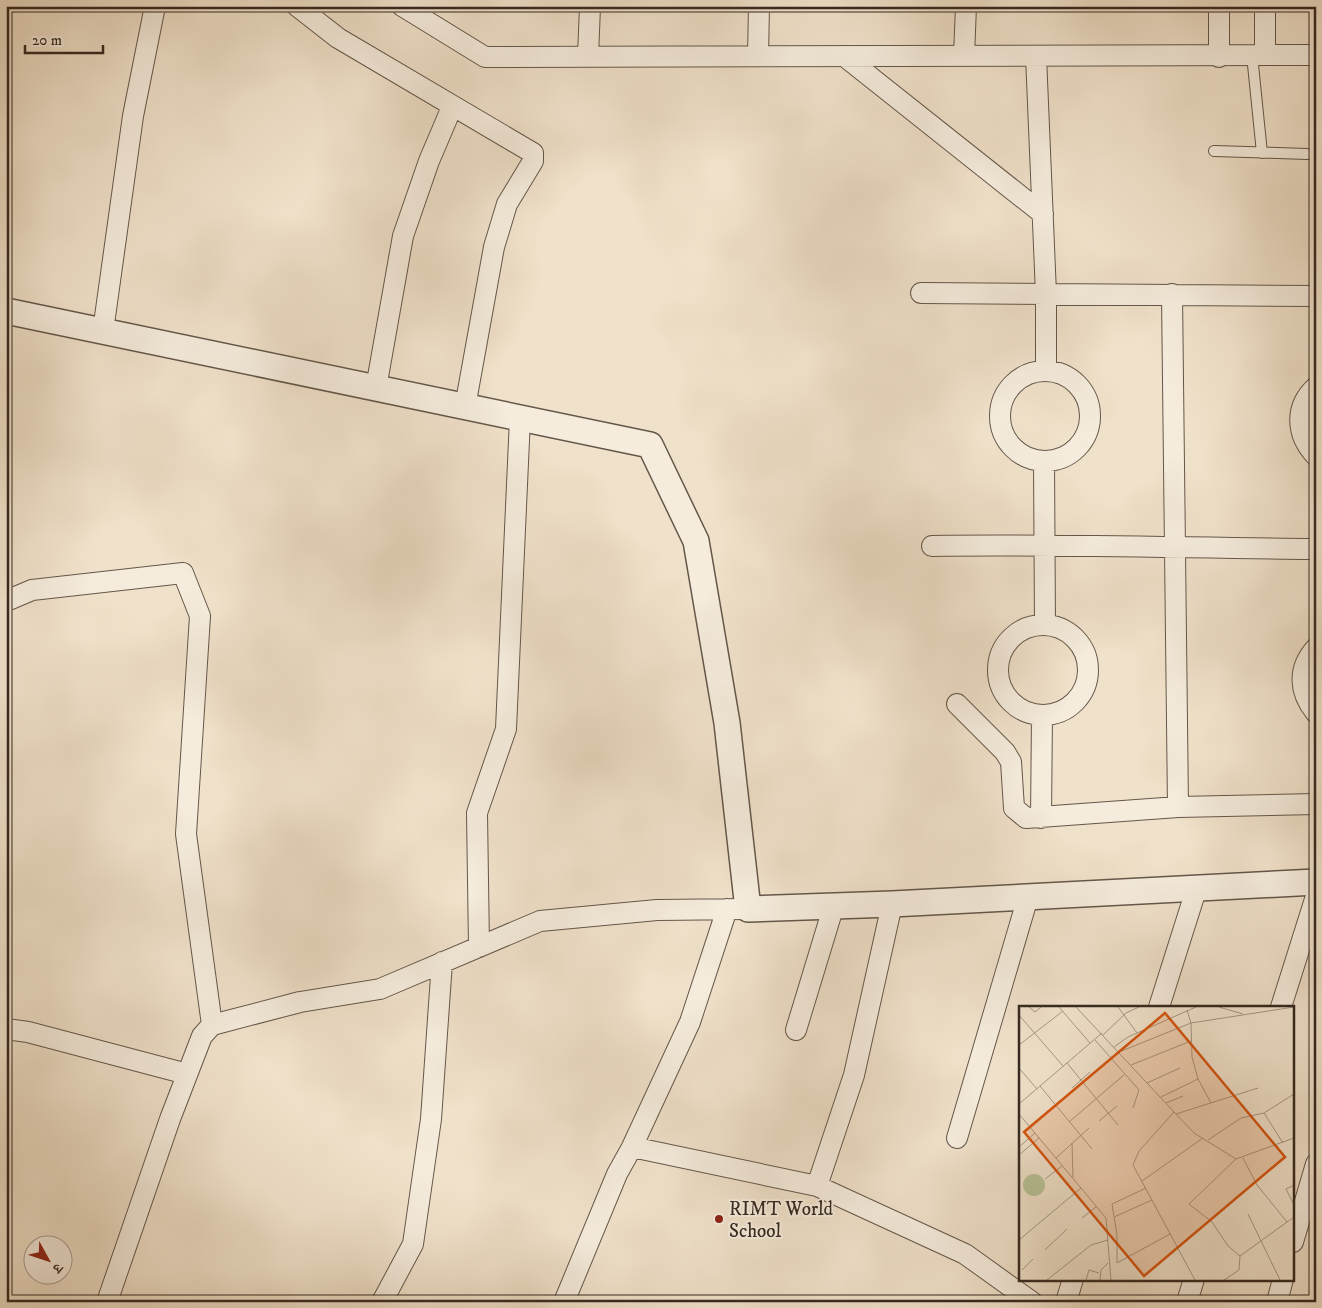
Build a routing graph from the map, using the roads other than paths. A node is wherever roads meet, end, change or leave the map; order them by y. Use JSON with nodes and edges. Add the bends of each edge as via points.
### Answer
{"nodes":[{"id":1,"x":155,"y":6,"type":"edge"},
{"id":2,"x":297,"y":6,"type":"edge"},
{"id":3,"x":402,"y":6,"type":"edge"},
{"id":4,"x":590,"y":6,"type":"edge"},
{"id":5,"x":758,"y":6,"type":"edge"},
{"id":6,"x":966,"y":6,"type":"edge"},
{"id":7,"x":1219,"y":6,"type":"edge"},
{"id":8,"x":1265,"y":6,"type":"edge"},
{"id":9,"x":1259,"y":55,"type":"junction"},
{"id":10,"x":1316,"y":55,"type":"edge"},
{"id":11,"x":588,"y":56,"type":"junction"},
{"id":12,"x":758,"y":56,"type":"junction"},
{"id":13,"x":844,"y":56,"type":"junction"},
{"id":14,"x":964,"y":56,"type":"junction"},
{"id":15,"x":1036,"y":56,"type":"junction"},
{"id":16,"x":1219,"y":57,"type":"junction"},
{"id":17,"x":452,"y":107,"type":"junction"},
{"id":18,"x":1214,"y":151,"type":"dead end"},
{"id":19,"x":1262,"y":153,"type":"junction"},
{"id":20,"x":1307,"y":154,"type":"dead end"},
{"id":21,"x":1043,"y":214,"type":"junction"},
{"id":22,"x":921,"y":292,"type":"dead end"},
{"id":23,"x":1046,"y":294,"type":"junction"},
{"id":24,"x":1172,"y":294,"type":"junction"},
{"id":25,"x":1316,"y":296,"type":"edge"},
{"id":26,"x":6,"y":311,"type":"edge"},
{"id":27,"x":103,"y":331,"type":"junction"},
{"id":28,"x":1046,"y":371,"type":"junction"},
{"id":29,"x":1316,"y":386,"type":"edge"},
{"id":30,"x":376,"y":388,"type":"junction"},
{"id":31,"x":465,"y":406,"type":"junction"},
{"id":32,"x":520,"y":418,"type":"junction"},
{"id":33,"x":1316,"y":456,"type":"edge"},
{"id":34,"x":1044,"y":461,"type":"junction"},
{"id":35,"x":1045,"y":544,"type":"junction"},
{"id":36,"x":932,"y":546,"type":"dead end"},
{"id":37,"x":1175,"y":548,"type":"junction"},
{"id":38,"x":1316,"y":549,"type":"edge"},
{"id":39,"x":6,"y":601,"type":"edge"},
{"id":40,"x":1045,"y":625,"type":"junction"},
{"id":41,"x":1316,"y":648,"type":"edge"},
{"id":42,"x":957,"y":704,"type":"dead end"},
{"id":43,"x":1316,"y":713,"type":"edge"},
{"id":44,"x":1042,"y":715,"type":"junction"},
{"id":45,"x":1316,"y":804,"type":"edge"},
{"id":46,"x":1178,"y":806,"type":"junction"},
{"id":47,"x":1041,"y":818,"type":"junction"},
{"id":48,"x":1316,"y":882,"type":"edge"},
{"id":49,"x":1197,"y":888,"type":"junction"},
{"id":50,"x":1316,"y":896,"type":"edge"},
{"id":51,"x":1028,"y":897,"type":"junction"},
{"id":52,"x":892,"y":904,"type":"junction"},
{"id":53,"x":834,"y":905,"type":"junction"},
{"id":54,"x":737,"y":909,"type":"junction"},
{"id":55,"x":479,"y":947,"type":"junction"},
{"id":56,"x":442,"y":962,"type":"junction"},
{"id":57,"x":1159,"y":1006,"type":"edge"},
{"id":58,"x":1281,"y":1006,"type":"edge"},
{"id":59,"x":212,"y":1025,"type":"junction"},
{"id":60,"x":6,"y":1029,"type":"edge"},
{"id":61,"x":796,"y":1030,"type":"dead end"},
{"id":62,"x":187,"y":1074,"type":"junction"},
{"id":63,"x":957,"y":1138,"type":"dead end"},
{"id":64,"x":632,"y":1147,"type":"junction"},
{"id":65,"x":1316,"y":1164,"type":"edge"},
{"id":66,"x":817,"y":1186,"type":"junction"},
{"id":67,"x":1294,"y":1239,"type":"edge"},
{"id":68,"x":1073,"y":1280,"type":"edge"},
{"id":69,"x":1194,"y":1280,"type":"edge"},
{"id":70,"x":1283,"y":1280,"type":"edge"},
{"id":71,"x":107,"y":1302,"type":"edge"},
{"id":72,"x":382,"y":1302,"type":"edge"},
{"id":73,"x":564,"y":1302,"type":"edge"},
{"id":74,"x":1032,"y":1302,"type":"edge"},
{"id":75,"x":1066,"y":1302,"type":"edge"},
{"id":76,"x":1187,"y":1302,"type":"edge"},
{"id":77,"x":1277,"y":1302,"type":"edge"}],
"edges":[{"from":1,"to":27,"type":"street","via":[[133,116]]},
{"from":2,"to":17,"type":"street","via":[[338,38]]},
{"from":3,"to":11,"type":"street","via":[[485,57]]},
{"from":4,"to":11,"type":"street"},
{"from":5,"to":12,"type":"street"},
{"from":6,"to":14,"type":"street"},
{"from":7,"to":16,"type":"street"},
{"from":8,"to":9,"type":"street"},
{"from":9,"to":10,"type":"street"},
{"from":9,"to":16,"type":"street"},
{"from":9,"to":19,"type":"lane"},
{"from":11,"to":12,"type":"street"},
{"from":12,"to":13,"type":"street"},
{"from":13,"to":14,"type":"street"},
{"from":13,"to":21,"type":"street"},
{"from":14,"to":15,"type":"street"},
{"from":15,"to":16,"type":"street"},
{"from":15,"to":21,"type":"street"},
{"from":17,"to":30,"type":"street","via":[[403,236]]},
{"from":17,"to":31,"type":"street","via":[[533,153],[533,161],[507,204],[494,247]]},
{"from":18,"to":19,"type":"lane"},
{"from":19,"to":20,"type":"lane"},
{"from":21,"to":23,"type":"street"},
{"from":22,"to":23,"type":"street"},
{"from":23,"to":24,"type":"street"},
{"from":23,"to":28,"type":"street"},
{"from":24,"to":25,"type":"street"},
{"from":24,"to":37,"type":"street"},
{"from":26,"to":27,"type":"street"},
{"from":27,"to":30,"type":"street"},
{"from":28,"to":34,"type":"street","via":[[1061,374],[1074,382],[1084,394],[1089,417],[1083,440],[1073,451],[1059,459]]},
{"from":28,"to":34,"type":"street","via":[[1019,379],[1002,401],[1000,416],[1002,429],[1012,447],[1030,459]]},
{"from":29,"to":33,"type":"street","via":[[1302,406],[1299,420],[1307,447]]},
{"from":30,"to":31,"type":"street"},
{"from":31,"to":32,"type":"street"},
{"from":32,"to":54,"type":"street","via":[[650,444],[696,541],[727,723]]},
{"from":32,"to":55,"type":"street","via":[[506,729],[477,813]]},
{"from":34,"to":35,"type":"street"},
{"from":35,"to":36,"type":"street"},
{"from":35,"to":37,"type":"street"},
{"from":35,"to":40,"type":"street"},
{"from":37,"to":38,"type":"street"},
{"from":37,"to":46,"type":"street"},
{"from":39,"to":59,"type":"street","via":[[32,590],[183,573],[200,616],[186,834]]},
{"from":40,"to":44,"type":"street","via":[[1060,628],[1083,648],[1088,663],[1088,679],[1072,705],[1058,713]]},
{"from":40,"to":44,"type":"street","via":[[1018,633],[1001,655],[998,669],[1006,696],[1016,706]]},
{"from":41,"to":43,"type":"street","via":[[1302,672],[1302,687],[1307,702]]},
{"from":42,"to":47,"type":"street","via":[[1011,762],[1014,808],[1026,818]]},
{"from":44,"to":47,"type":"street"},
{"from":45,"to":46,"type":"street"},
{"from":46,"to":47,"type":"street"},
{"from":48,"to":49,"type":"street"},
{"from":49,"to":51,"type":"street"},
{"from":49,"to":57,"type":"street"},
{"from":50,"to":58,"type":"street"},
{"from":51,"to":52,"type":"street"},
{"from":51,"to":63,"type":"street"},
{"from":52,"to":53,"type":"street"},
{"from":52,"to":66,"type":"street","via":[[854,1075]]},
{"from":53,"to":54,"type":"street"},
{"from":53,"to":61,"type":"street"},
{"from":54,"to":55,"type":"street","via":[[657,910],[540,921]]},
{"from":54,"to":64,"type":"street","via":[[690,1022]]},
{"from":55,"to":56,"type":"street"},
{"from":56,"to":59,"type":"street","via":[[380,989],[300,1002]]},
{"from":56,"to":72,"type":"street","via":[[431,1119],[413,1244]]},
{"from":59,"to":62,"type":"street","via":[[202,1036]]},
{"from":60,"to":62,"type":"street"},
{"from":62,"to":71,"type":"street"},
{"from":64,"to":66,"type":"street"},
{"from":64,"to":73,"type":"street","via":[[617,1174]]},
{"from":65,"to":67,"type":"street"},
{"from":66,"to":74,"type":"street","via":[[965,1254]]},
{"from":68,"to":75,"type":"street"},
{"from":69,"to":76,"type":"street"},
{"from":70,"to":77,"type":"street"}]}
